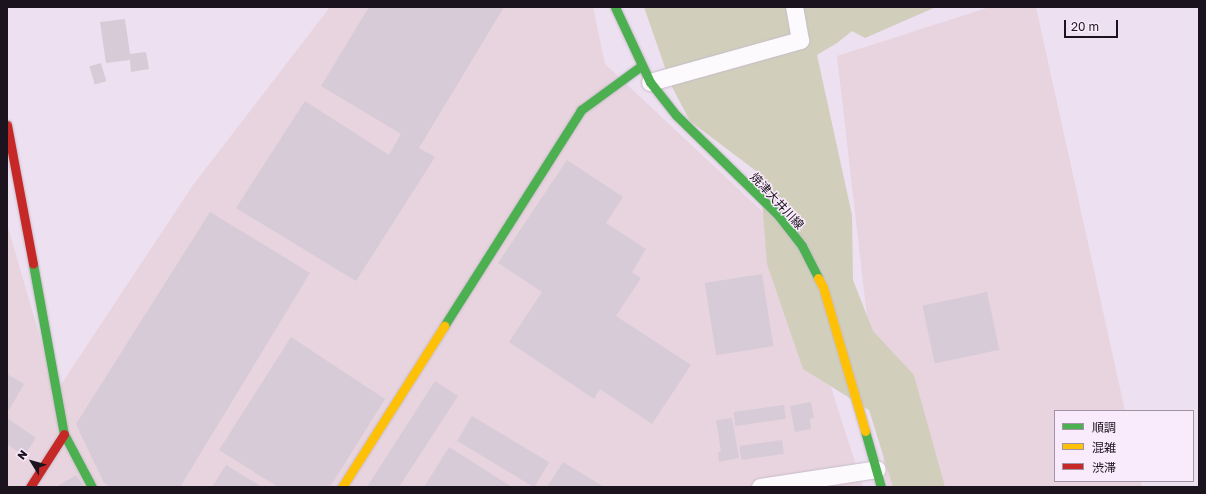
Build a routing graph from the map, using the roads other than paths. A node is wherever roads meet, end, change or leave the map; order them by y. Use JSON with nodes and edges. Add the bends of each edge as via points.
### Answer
{"nodes":[{"id":1,"x":615,"y":7,"type":"edge"},
{"id":2,"x":794,"y":7,"type":"edge"},
{"id":3,"x":641,"y":66,"type":"junction"},
{"id":4,"x":650,"y":82,"type":"junction"},
{"id":5,"x":7,"y":125,"type":"edge"},
{"id":6,"x":64,"y":434,"type":"junction"},
{"id":7,"x":877,"y":469,"type":"junction"},
{"id":8,"x":30,"y":487,"type":"edge"},
{"id":9,"x":92,"y":487,"type":"edge"},
{"id":10,"x":342,"y":487,"type":"edge"},
{"id":11,"x":760,"y":487,"type":"edge"},
{"id":12,"x":882,"y":487,"type":"edge"}],
"edges":[{"from":1,"to":3,"type":"street","name":"焼津大井川線"},
{"from":2,"to":4,"type":"street","via":[[800,40]]},
{"from":3,"to":4,"type":"street","name":"焼津大井川線"},
{"from":3,"to":10,"type":"street","via":[[581,110]]},
{"from":4,"to":7,"type":"street","name":"焼津大井川線","via":[[676,115],[778,215],[802,246],[823,287]]},
{"from":5,"to":6,"type":"street"},
{"from":6,"to":8,"type":"street"},
{"from":6,"to":9,"type":"street"},
{"from":7,"to":11,"type":"street"},
{"from":7,"to":12,"type":"street","name":"焼津大井川線"}]}
